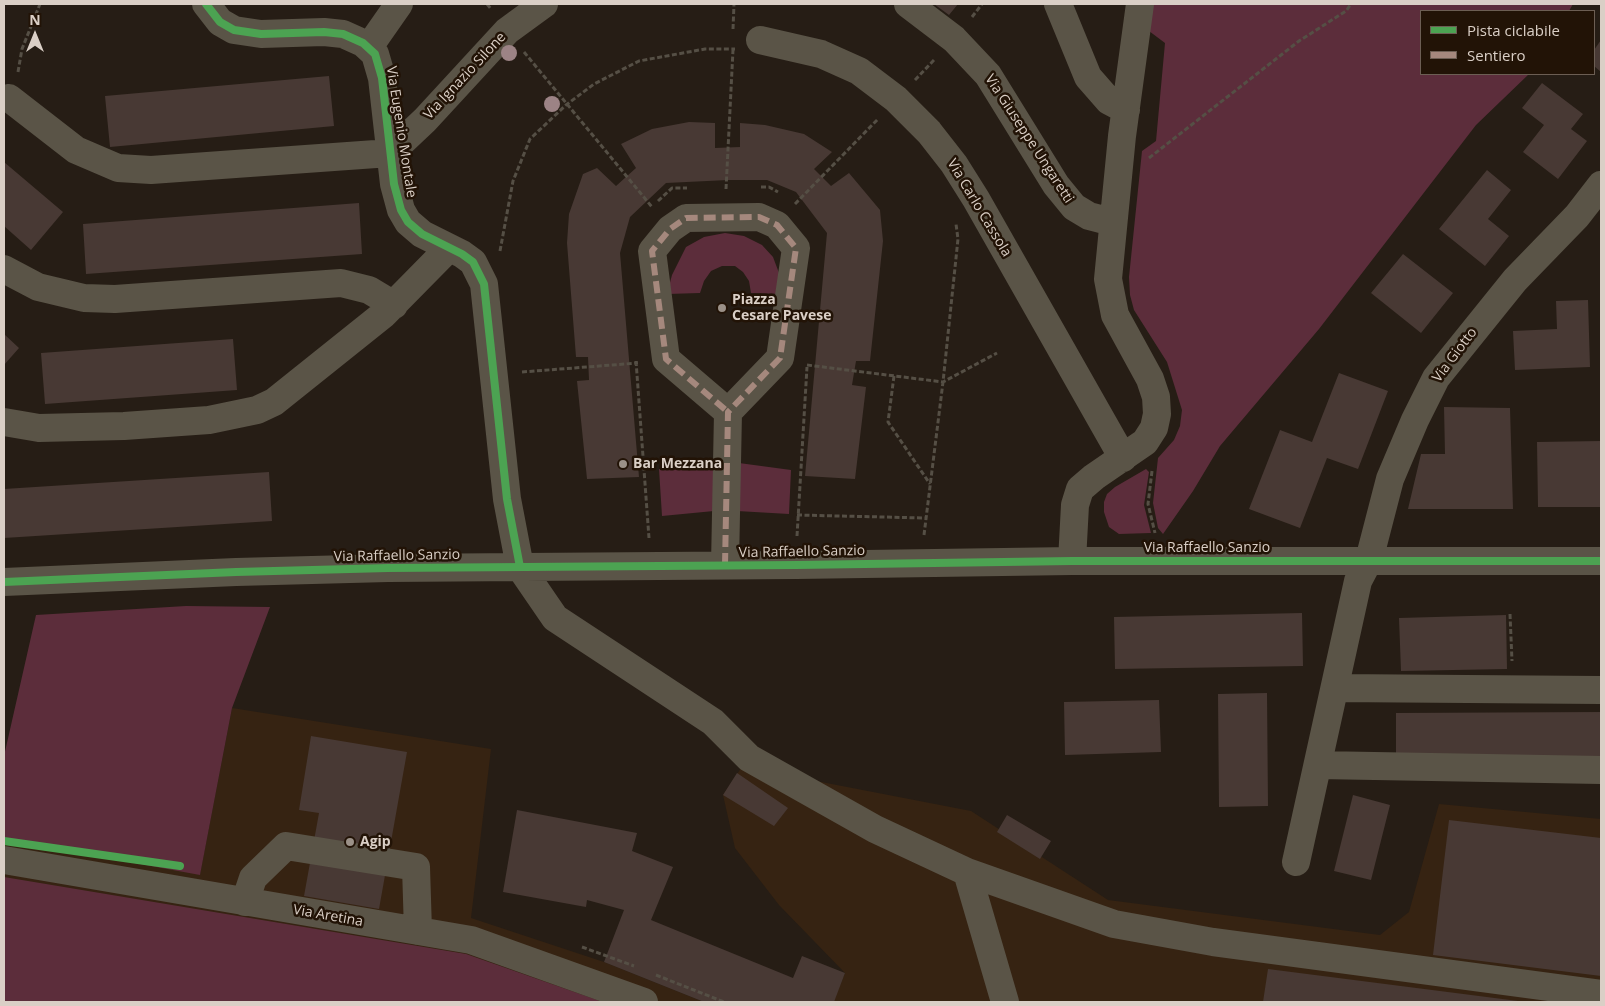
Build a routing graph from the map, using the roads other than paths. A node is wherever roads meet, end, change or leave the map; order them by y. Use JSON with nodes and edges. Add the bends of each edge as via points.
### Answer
{"nodes":[{"id":1,"x":206,"y":4,"type":"edge"},
{"id":2,"x":399,"y":4,"type":"edge"},
{"id":3,"x":544,"y":4,"type":"edge"},
{"id":4,"x":908,"y":4,"type":"edge"},
{"id":5,"x":1058,"y":4,"type":"edge"},
{"id":6,"x":1140,"y":4,"type":"edge"},
{"id":7,"x":751,"y":45,"type":"road end"},
{"id":8,"x":369,"y":48,"type":"junction"},
{"id":9,"x":9,"y":98,"type":"road end"},
{"id":10,"x":1126,"y":110,"type":"junction"},
{"id":11,"x":390,"y":153,"type":"junction"},
{"id":12,"x":1601,"y":185,"type":"edge"},
{"id":13,"x":1589,"y":217,"type":"edge"},
{"id":14,"x":1112,"y":222,"type":"junction"},
{"id":15,"x":448,"y":248,"type":"junction"},
{"id":16,"x":4,"y":269,"type":"edge"},
{"id":17,"x":394,"y":305,"type":"junction"},
{"id":18,"x":728,"y":412,"type":"junction"},
{"id":19,"x":4,"y":422,"type":"edge"},
{"id":20,"x":1123,"y":458,"type":"junction"},
{"id":21,"x":1368,"y":560,"type":"junction"},
{"id":22,"x":1072,"y":561,"type":"junction"},
{"id":23,"x":1601,"y":561,"type":"edge"},
{"id":24,"x":725,"y":566,"type":"junction"},
{"id":25,"x":520,"y":567,"type":"junction"},
{"id":26,"x":4,"y":582,"type":"edge"},
{"id":27,"x":1335,"y":688,"type":"junction"},
{"id":28,"x":1601,"y":690,"type":"edge"},
{"id":29,"x":1318,"y":764,"type":"junction"},
{"id":30,"x":1601,"y":770,"type":"edge"},
{"id":31,"x":4,"y":860,"type":"edge"},
{"id":32,"x":1296,"y":862,"type":"dead end"},
{"id":33,"x":967,"y":872,"type":"junction"},
{"id":34,"x":245,"y":902,"type":"junction"},
{"id":35,"x":418,"y":931,"type":"junction"},
{"id":36,"x":1601,"y":994,"type":"edge"},
{"id":37,"x":644,"y":1002,"type":"edge"},
{"id":38,"x":1005,"y":1002,"type":"edge"}],
"edges":[{"from":1,"to":8,"type":"street","via":[[220,22],[242,32],[334,32],[352,36]]},
{"from":2,"to":8,"type":"street"},
{"from":3,"to":11,"type":"street","name":"Via Ignazio Silone","via":[[507,31]]},
{"from":4,"to":14,"type":"street","name":"Via Giuseppe Ungaretti","via":[[954,39],[988,75],[1056,185],[1074,207],[1089,216]]},
{"from":5,"to":10,"type":"street","via":[[1088,78],[1109,101]]},
{"from":6,"to":10,"type":"street"},
{"from":7,"to":20,"type":"street","name":"Via Carlo Cassola","via":[[822,54],[859,71],[929,132],[976,199]]},
{"from":8,"to":11,"type":"street","name":"Via Eugenio Montale","via":[[380,70]]},
{"from":9,"to":11,"type":"street","via":[[76,150],[118,168],[151,170]]},
{"from":10,"to":14,"type":"street"},
{"from":11,"to":15,"type":"street","name":"Via Eugenio Montale","via":[[395,193],[405,217],[422,234]]},
{"from":12,"to":13,"type":"street","name":"Via Giotto"},
{"from":13,"to":21,"type":"street","name":"Via Giotto","via":[[1515,280],[1436,378],[1390,479]]},
{"from":14,"to":20,"type":"street","via":[[1108,266],[1112,304],[1121,328],[1150,379],[1157,407],[1150,436]]},
{"from":15,"to":17,"type":"street"},
{"from":15,"to":25,"type":"street","name":"Via Eugenio Montale","via":[[469,258],[482,275],[486,290],[509,514]]},
{"from":16,"to":17,"type":"street","via":[[38,287],[84,298],[341,283],[370,290]]},
{"from":17,"to":19,"type":"street","via":[[274,402],[250,413],[209,420],[114,427],[39,428]]},
{"from":18,"to":18,"type":"street","via":[[780,358],[796,248],[777,225],[759,217],[686,218],[670,229],[652,251],[666,359]]},
{"from":18,"to":24,"type":"street"},
{"from":20,"to":22,"type":"street","via":[[1080,489],[1075,505]]},
{"from":21,"to":22,"type":"street","name":"Via Raffaello Sanzio"},
{"from":21,"to":23,"type":"street","name":"Via Raffaello Sanzio"},
{"from":21,"to":27,"type":"street","name":"Via Giotto","via":[[1358,581]]},
{"from":22,"to":24,"type":"street","name":"Via Raffaello Sanzio"},
{"from":24,"to":25,"type":"street","name":"Via Raffaello Sanzio"},
{"from":25,"to":26,"type":"street","name":"Via Raffaello Sanzio","via":[[227,572]]},
{"from":25,"to":33,"type":"street","via":[[555,618],[713,722],[749,758],[875,829]]},
{"from":27,"to":28,"type":"street"},
{"from":27,"to":29,"type":"street","name":"Via Giotto"},
{"from":29,"to":30,"type":"street"},
{"from":29,"to":32,"type":"street","name":"Via Giotto"},
{"from":31,"to":34,"type":"street","name":"Via Aretina"},
{"from":33,"to":36,"type":"street","via":[[1114,924],[1213,942]]},
{"from":33,"to":38,"type":"street"},
{"from":34,"to":35,"type":"street","name":"Via Aretina"},
{"from":34,"to":35,"type":"street","via":[[253,878],[286,846],[416,867]]},
{"from":35,"to":37,"type":"street","name":"Via Aretina","via":[[471,940]]}]}
